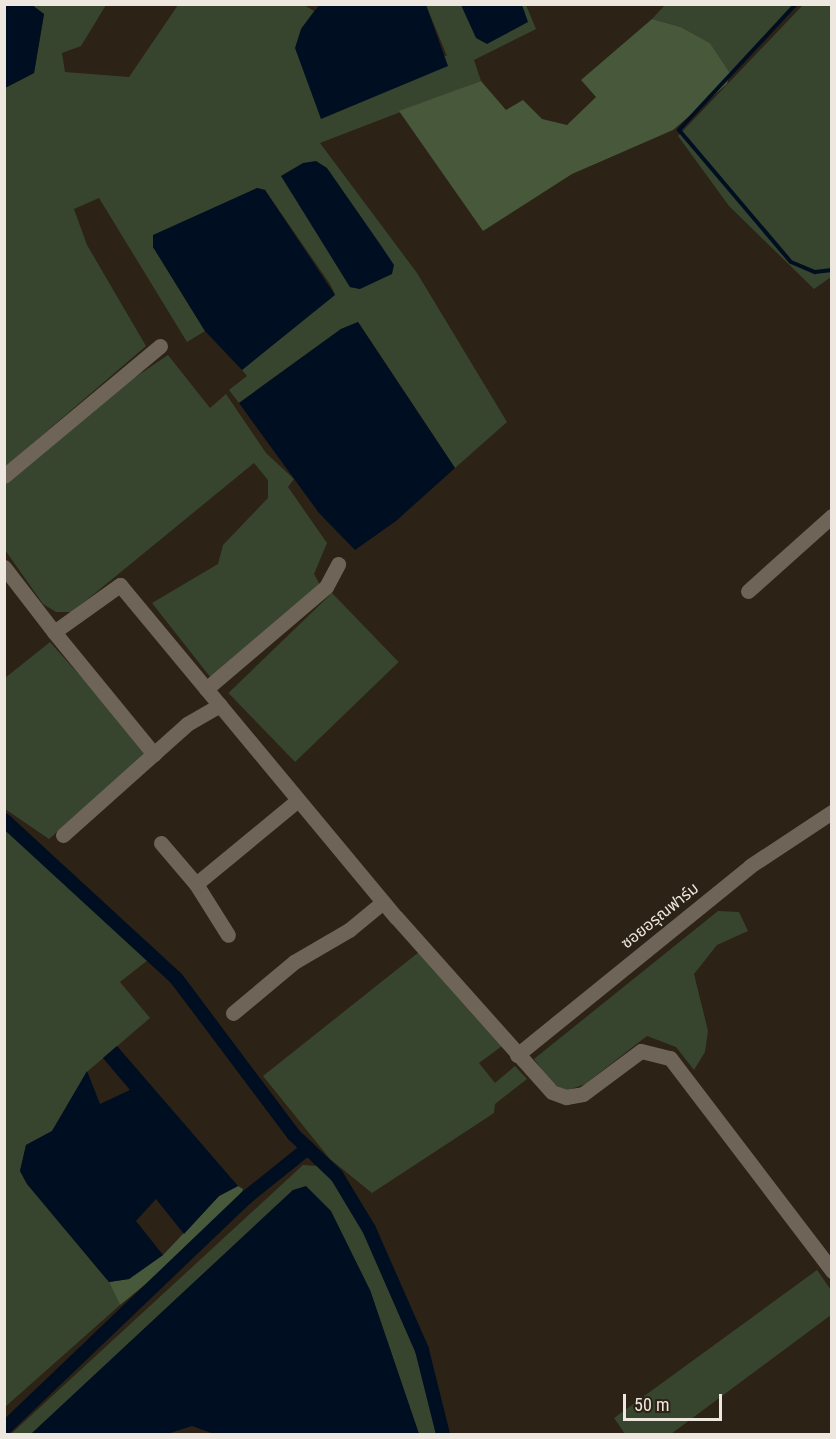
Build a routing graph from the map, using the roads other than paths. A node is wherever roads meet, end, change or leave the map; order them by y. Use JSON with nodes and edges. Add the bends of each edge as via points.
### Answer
{"nodes":[{"id":1,"x":160,"y":346,"type":"dead end"},
{"id":2,"x":4,"y":476,"type":"edge"},
{"id":3,"x":831,"y":516,"type":"edge"},
{"id":4,"x":338,"y":564,"type":"dead end"},
{"id":5,"x":4,"y":567,"type":"edge"},
{"id":6,"x":748,"y":591,"type":"dead end"},
{"id":7,"x":54,"y":632,"type":"junction"},
{"id":8,"x":206,"y":690,"type":"junction"},
{"id":9,"x":220,"y":705,"type":"junction"},
{"id":10,"x":154,"y":754,"type":"junction"},
{"id":11,"x":298,"y":800,"type":"junction"},
{"id":12,"x":831,"y":812,"type":"edge"},
{"id":13,"x":63,"y":835,"type":"dead end"},
{"id":14,"x":161,"y":843,"type":"dead end"},
{"id":15,"x":196,"y":884,"type":"junction"},
{"id":16,"x":383,"y":902,"type":"junction"},
{"id":17,"x":228,"y":934,"type":"dead end"},
{"id":18,"x":233,"y":1013,"type":"dead end"},
{"id":19,"x":517,"y":1055,"type":"junction"},
{"id":20,"x":831,"y":1271,"type":"edge"}],
"edges":[{"from":1,"to":2,"type":"street"},
{"from":3,"to":6,"type":"street"},
{"from":4,"to":8,"type":"street","via":[[326,587]]},
{"from":5,"to":7,"type":"street"},
{"from":7,"to":8,"type":"street","via":[[120,585]]},
{"from":7,"to":10,"type":"street"},
{"from":8,"to":9,"type":"street"},
{"from":9,"to":10,"type":"street","via":[[187,724]]},
{"from":9,"to":11,"type":"street"},
{"from":10,"to":13,"type":"street"},
{"from":11,"to":15,"type":"street"},
{"from":11,"to":16,"type":"street"},
{"from":12,"to":19,"type":"street","name":"ซอยอรุณฟาร์ม","via":[[750,866]]},
{"from":14,"to":15,"type":"street"},
{"from":15,"to":17,"type":"street"},
{"from":16,"to":18,"type":"street","via":[[348,930],[294,962]]},
{"from":16,"to":19,"type":"street"},
{"from":19,"to":20,"type":"street","via":[[552,1092],[566,1097],[583,1094],[641,1051],[670,1058]]}]}
